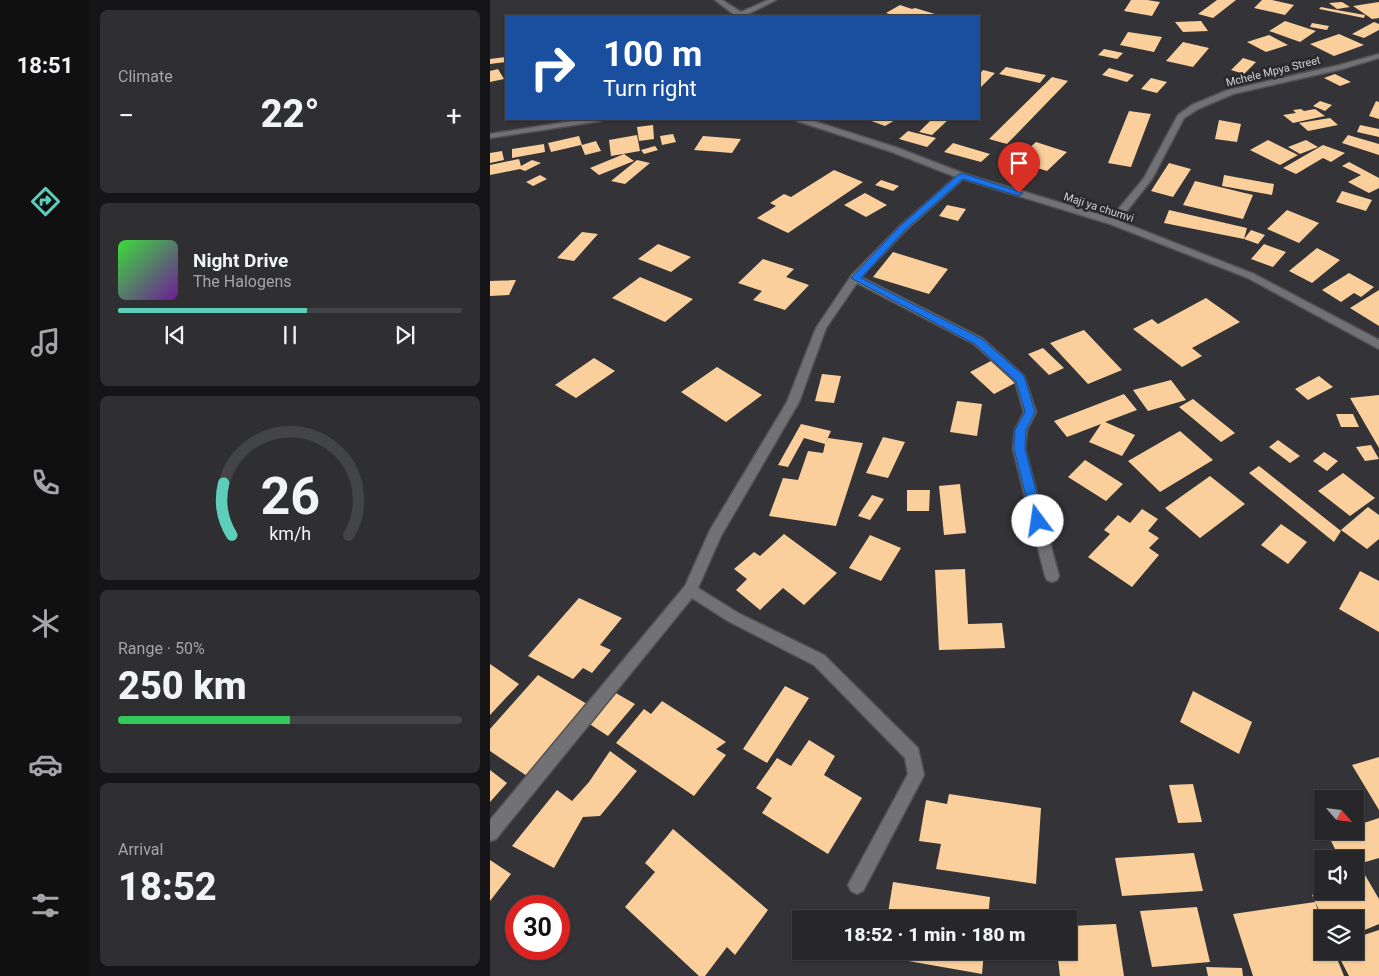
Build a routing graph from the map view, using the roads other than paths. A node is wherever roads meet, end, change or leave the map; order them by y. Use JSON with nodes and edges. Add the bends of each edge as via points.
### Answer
{"nodes":[{"id":1,"x":718,"y":0,"type":"edge"},
{"id":2,"x":773,"y":0,"type":"edge"},
{"id":3,"x":739,"y":15,"type":"edge"},
{"id":4,"x":742,"y":15,"type":"edge"},
{"id":5,"x":1379,"y":56,"type":"edge"},
{"id":6,"x":594,"y":120,"type":"edge"},
{"id":7,"x":803,"y":120,"type":"edge"},
{"id":8,"x":490,"y":136,"type":"edge"},
{"id":9,"x":962,"y":176,"type":"junction"},
{"id":10,"x":1113,"y":222,"type":"junction"},
{"id":11,"x":855,"y":278,"type":"junction"},
{"id":12,"x":1379,"y":346,"type":"edge"},
{"id":13,"x":1052,"y":576,"type":"dead end"},
{"id":14,"x":690,"y":590,"type":"junction"},
{"id":15,"x":490,"y":833,"type":"edge"},
{"id":16,"x":857,"y":885,"type":"dead end"}],
"edges":[{"from":1,"to":3,"type":"street"},
{"from":2,"to":4,"type":"street"},
{"from":5,"to":10,"type":"street","name":"Mchele Mpya Street","via":[[1231,92],[1195,107],[1181,117],[1148,179]]},
{"from":6,"to":8,"type":"street"},
{"from":7,"to":9,"type":"street","name":"Maji ya chumvi"},
{"from":9,"to":10,"type":"street","name":"Maji ya chumvi"},
{"from":9,"to":11,"type":"street","via":[[902,229]]},
{"from":10,"to":12,"type":"street","name":"Maji ya chumvi","via":[[1251,276]]},
{"from":11,"to":13,"type":"street","via":[[978,341],[1020,379],[1030,412],[1021,430],[1020,449]]},
{"from":11,"to":14,"type":"street","via":[[822,328],[793,402],[715,534]]},
{"from":14,"to":15,"type":"street"},
{"from":14,"to":16,"type":"street","via":[[733,617],[819,660],[912,754],[916,775]]}]}
